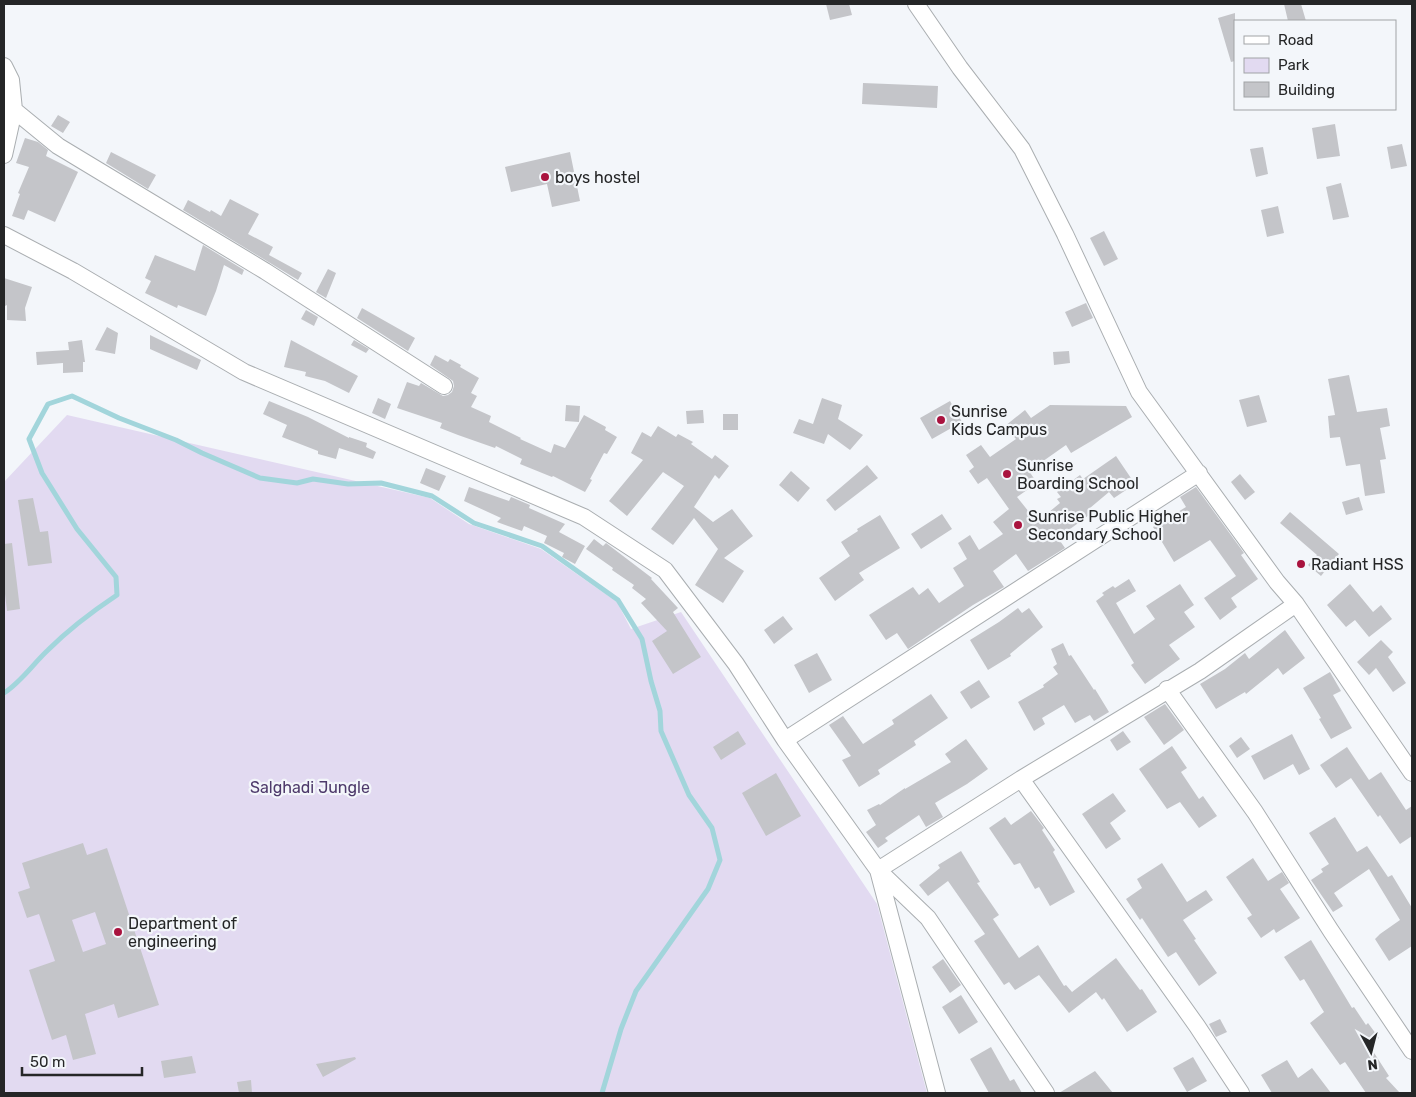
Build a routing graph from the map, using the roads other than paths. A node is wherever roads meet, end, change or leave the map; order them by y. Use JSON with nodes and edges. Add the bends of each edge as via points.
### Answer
{"nodes":[{"id":1,"x":916,"y":4,"type":"edge"},
{"id":2,"x":4,"y":66,"type":"edge"},
{"id":3,"x":9,"y":107,"type":"edge"},
{"id":4,"x":4,"y":155,"type":"edge"},
{"id":5,"x":4,"y":235,"type":"edge"},
{"id":6,"x":444,"y":386,"type":"dead end"},
{"id":7,"x":1199,"y":473,"type":"junction"},
{"id":8,"x":1296,"y":604,"type":"junction"},
{"id":9,"x":1168,"y":689,"type":"junction"},
{"id":10,"x":785,"y":740,"type":"junction"},
{"id":11,"x":1412,"y":773,"type":"edge"},
{"id":12,"x":1021,"y":779,"type":"junction"},
{"id":13,"x":878,"y":870,"type":"junction"},
{"id":14,"x":1412,"y":1051,"type":"edge"},
{"id":15,"x":936,"y":1093,"type":"edge"},
{"id":16,"x":1046,"y":1093,"type":"edge"},
{"id":17,"x":1241,"y":1093,"type":"edge"}],
"edges":[{"from":1,"to":7,"type":"street","via":[[1022,149],[1139,392]]},
{"from":2,"to":3,"type":"street","via":[[11,80]]},
{"from":3,"to":4,"type":"street"},
{"from":3,"to":6,"type":"street","via":[[58,146],[265,271]]},
{"from":5,"to":10,"type":"street","via":[[73,271],[244,372],[592,522],[664,570],[736,664]]},
{"from":7,"to":8,"type":"street"},
{"from":7,"to":10,"type":"street"},
{"from":8,"to":9,"type":"street","via":[[1200,671]]},
{"from":8,"to":11,"type":"street"},
{"from":9,"to":12,"type":"street"},
{"from":9,"to":14,"type":"street","via":[[1255,812]]},
{"from":10,"to":13,"type":"street"},
{"from":12,"to":13,"type":"street"},
{"from":12,"to":17,"type":"street"},
{"from":13,"to":15,"type":"street"},
{"from":13,"to":16,"type":"street","via":[[928,918]]}]}
